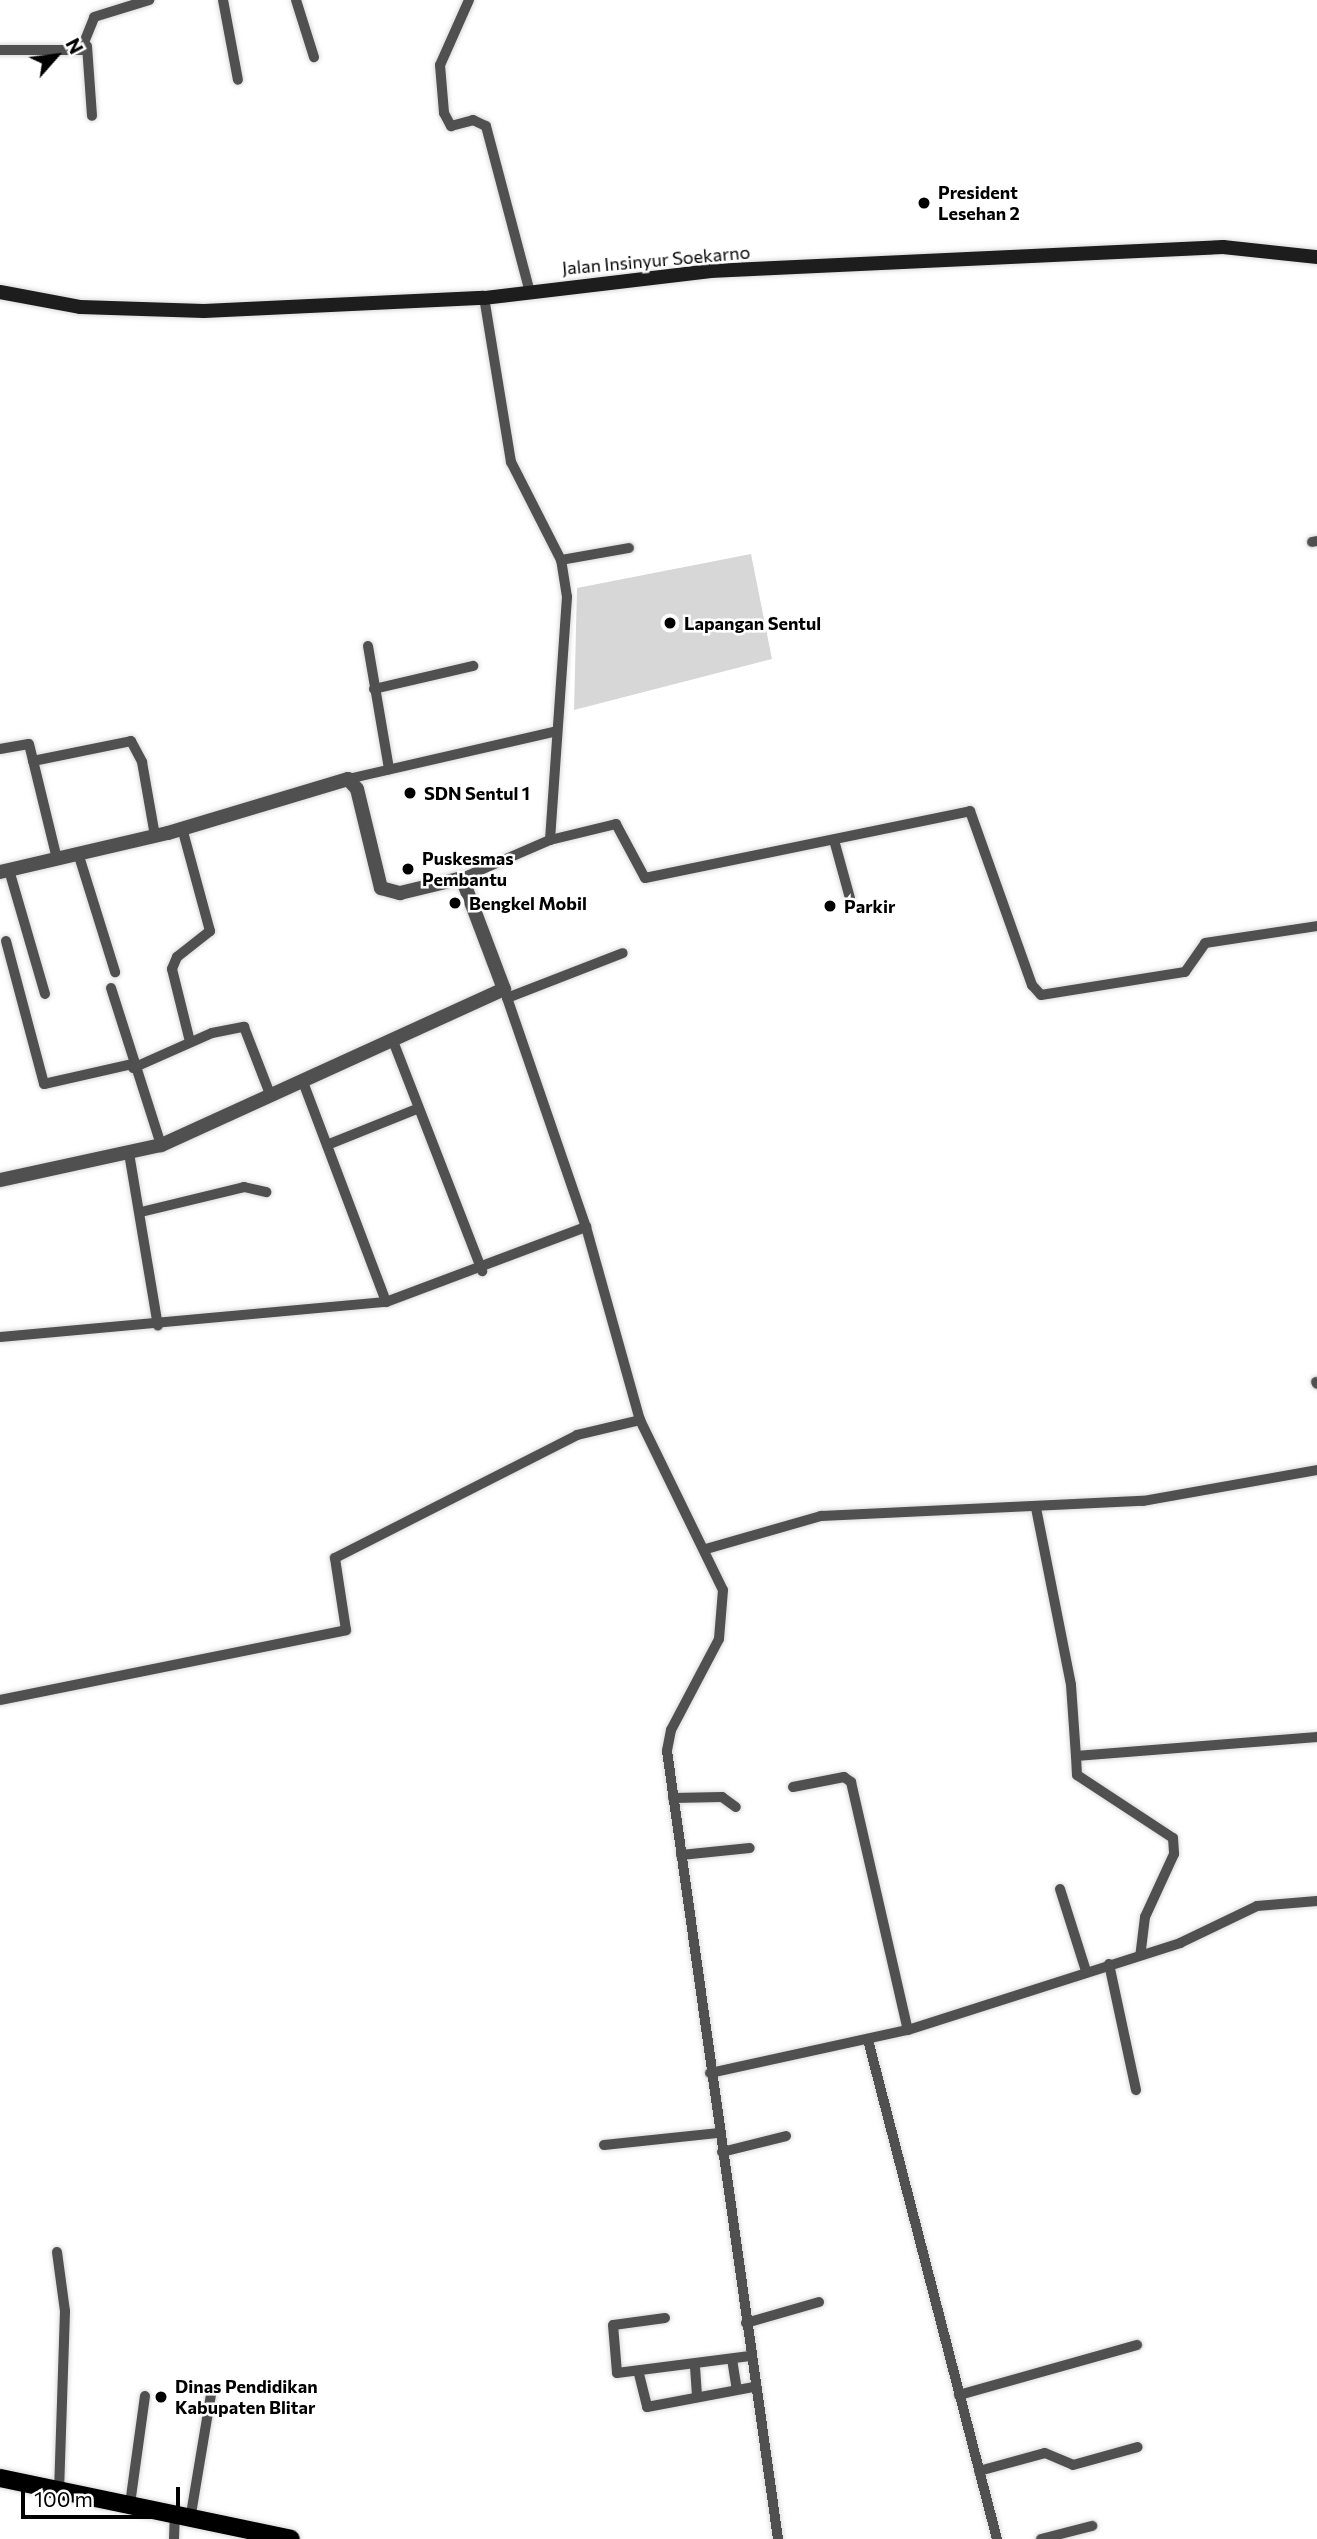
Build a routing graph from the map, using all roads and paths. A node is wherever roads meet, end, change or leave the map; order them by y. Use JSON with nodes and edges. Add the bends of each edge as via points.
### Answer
{"nodes":[{"id":1,"x":149,"y":0,"type":"edge"},
{"id":2,"x":223,"y":0,"type":"edge"},
{"id":3,"x":296,"y":0,"type":"edge"},
{"id":4,"x":469,"y":0,"type":"edge"},
{"id":5,"x":87,"y":47,"type":"junction"},
{"id":6,"x":0,"y":50,"type":"edge"},
{"id":7,"x":314,"y":57,"type":"dead end"},
{"id":8,"x":238,"y":80,"type":"dead end"},
{"id":9,"x":92,"y":116,"type":"dead end"},
{"id":10,"x":1317,"y":257,"type":"edge"},
{"id":11,"x":0,"y":292,"type":"edge"},
{"id":12,"x":530,"y":292,"type":"junction"},
{"id":13,"x":484,"y":298,"type":"junction"},
{"id":14,"x":629,"y":548,"type":"dead end"},
{"id":15,"x":561,"y":560,"type":"junction"},
{"id":16,"x":368,"y":646,"type":"dead end"},
{"id":17,"x":473,"y":666,"type":"dead end"},
{"id":18,"x":374,"y":689,"type":"junction"},
{"id":19,"x":554,"y":732,"type":"junction"},
{"id":20,"x":0,"y":749,"type":"edge"},
{"id":21,"x":33,"y":761,"type":"junction"},
{"id":22,"x":389,"y":769,"type":"junction"},
{"id":23,"x":348,"y":779,"type":"junction"},
{"id":24,"x":182,"y":828,"type":"junction"},
{"id":25,"x":155,"y":835,"type":"junction"},
{"id":26,"x":550,"y":840,"type":"junction"},
{"id":27,"x":834,"y":840,"type":"junction"},
{"id":28,"x":78,"y":853,"type":"junction"},
{"id":29,"x":57,"y":859,"type":"junction"},
{"id":30,"x":4,"y":871,"type":"edge"},
{"id":31,"x":462,"y":877,"type":"junction"},
{"id":32,"x":850,"y":898,"type":"dead end"},
{"id":33,"x":1317,"y":926,"type":"edge"},
{"id":34,"x":6,"y":942,"type":"dead end"},
{"id":35,"x":623,"y":953,"type":"dead end"},
{"id":36,"x":115,"y":972,"type":"dead end"},
{"id":37,"x":111,"y":988,"type":"dead end"},
{"id":38,"x":45,"y":994,"type":"dead end"},
{"id":39,"x":506,"y":994,"type":"junction"},
{"id":40,"x":393,"y":1041,"type":"junction"},
{"id":41,"x":190,"y":1042,"type":"junction"},
{"id":42,"x":132,"y":1066,"type":"junction"},
{"id":43,"x":303,"y":1082,"type":"junction"},
{"id":44,"x":270,"y":1094,"type":"junction"},
{"id":45,"x":418,"y":1109,"type":"junction"},
{"id":46,"x":161,"y":1145,"type":"junction"},
{"id":47,"x":327,"y":1145,"type":"junction"},
{"id":48,"x":129,"y":1153,"type":"junction"},
{"id":49,"x":0,"y":1180,"type":"edge"},
{"id":50,"x":267,"y":1192,"type":"dead end"},
{"id":51,"x":141,"y":1212,"type":"junction"},
{"id":52,"x":586,"y":1227,"type":"junction"},
{"id":53,"x":482,"y":1271,"type":"junction"},
{"id":54,"x":386,"y":1302,"type":"junction"},
{"id":55,"x":158,"y":1326,"type":"junction"},
{"id":56,"x":0,"y":1337,"type":"edge"},
{"id":57,"x":640,"y":1420,"type":"junction"},
{"id":58,"x":1317,"y":1470,"type":"edge"},
{"id":59,"x":1036,"y":1508,"type":"junction"},
{"id":60,"x":706,"y":1549,"type":"junction"},
{"id":61,"x":0,"y":1700,"type":"edge"},
{"id":62,"x":1317,"y":1737,"type":"edge"},
{"id":63,"x":1076,"y":1756,"type":"junction"},
{"id":64,"x":793,"y":1787,"type":"dead end"},
{"id":65,"x":673,"y":1798,"type":"junction"},
{"id":66,"x":736,"y":1807,"type":"dead end"},
{"id":67,"x":750,"y":1847,"type":"dead end"},
{"id":68,"x":681,"y":1855,"type":"junction"},
{"id":69,"x":1060,"y":1889,"type":"dead end"},
{"id":70,"x":1317,"y":1901,"type":"edge"},
{"id":71,"x":1140,"y":1955,"type":"junction"},
{"id":72,"x":1109,"y":1964,"type":"junction"},
{"id":73,"x":1086,"y":1971,"type":"junction"},
{"id":74,"x":908,"y":2030,"type":"junction"},
{"id":75,"x":868,"y":2040,"type":"junction"},
{"id":76,"x":710,"y":2073,"type":"junction"},
{"id":77,"x":1136,"y":2090,"type":"dead end"},
{"id":78,"x":719,"y":2133,"type":"junction"},
{"id":79,"x":786,"y":2136,"type":"dead end"},
{"id":80,"x":604,"y":2145,"type":"dead end"},
{"id":81,"x":722,"y":2152,"type":"junction"},
{"id":82,"x":57,"y":2252,"type":"dead end"},
{"id":83,"x":819,"y":2302,"type":"dead end"},
{"id":84,"x":664,"y":2318,"type":"dead end"},
{"id":85,"x":746,"y":2323,"type":"junction"},
{"id":86,"x":1137,"y":2345,"type":"dead end"},
{"id":87,"x":750,"y":2356,"type":"junction"},
{"id":88,"x":732,"y":2360,"type":"junction"},
{"id":89,"x":695,"y":2367,"type":"junction"},
{"id":90,"x":639,"y":2374,"type":"junction"},
{"id":91,"x":754,"y":2387,"type":"junction"},
{"id":92,"x":737,"y":2389,"type":"junction"},
{"id":93,"x":211,"y":2395,"type":"dead end"},
{"id":94,"x":959,"y":2395,"type":"junction"},
{"id":95,"x":145,"y":2396,"type":"dead end"},
{"id":96,"x":697,"y":2397,"type":"junction"},
{"id":97,"x":1138,"y":2446,"type":"dead end"},
{"id":98,"x":979,"y":2471,"type":"junction"},
{"id":99,"x":0,"y":2478,"type":"edge"},
{"id":100,"x":59,"y":2488,"type":"junction"},
{"id":101,"x":130,"y":2504,"type":"junction"},
{"id":102,"x":182,"y":2518,"type":"junction"},
{"id":103,"x":1092,"y":2526,"type":"dead end"},
{"id":104,"x":174,"y":2539,"type":"edge"},
{"id":105,"x":291,"y":2539,"type":"edge"},
{"id":106,"x":778,"y":2539,"type":"edge"},
{"id":107,"x":997,"y":2539,"type":"edge"},
{"id":108,"x":1041,"y":2539,"type":"edge"}],
"edges":[{"from":1,"to":5,"type":"street","via":[[94,17]]},
{"from":2,"to":8,"type":"street"},
{"from":3,"to":7,"type":"street"},
{"from":4,"to":12,"type":"street","via":[[440,65],[443,113],[451,127],[472,120],[486,126]]},
{"from":5,"to":6,"type":"street"},
{"from":5,"to":9,"type":"street"},
{"from":10,"to":12,"type":"main road","name":"Jalan Insinyur Soekarno","via":[[1223,247],[710,271]]},
{"from":11,"to":13,"type":"main road","name":"Jalan Insinyur Soekarno","via":[[80,307],[204,312]]},
{"from":12,"to":13,"type":"main road","name":"Jalan Insinyur Soekarno"},
{"from":13,"to":15,"type":"street","via":[[511,462]]},
{"from":14,"to":15,"type":"street"},
{"from":15,"to":19,"type":"street","via":[[567,597]]},
{"from":16,"to":18,"type":"street"},
{"from":17,"to":18,"type":"street"},
{"from":18,"to":22,"type":"street"},
{"from":19,"to":22,"type":"street"},
{"from":19,"to":26,"type":"street"},
{"from":20,"to":21,"type":"street","via":[[24,740]]},
{"from":21,"to":25,"type":"street","via":[[131,741],[142,762]]},
{"from":21,"to":29,"type":"street"},
{"from":22,"to":23,"type":"street"},
{"from":23,"to":24,"type":"street"},
{"from":23,"to":31,"type":"street","via":[[357,789],[381,888],[400,893]]},
{"from":24,"to":25,"type":"street"},
{"from":24,"to":41,"type":"street","via":[[210,931],[177,957],[172,969]]},
{"from":25,"to":28,"type":"street"},
{"from":26,"to":27,"type":"street","via":[[616,824],[645,878]]},
{"from":26,"to":31,"type":"street"},
{"from":27,"to":32,"type":"street"},
{"from":27,"to":33,"type":"street","via":[[973,813],[1032,985],[1041,995],[1185,972],[1205,943]]},
{"from":28,"to":29,"type":"street"},
{"from":28,"to":36,"type":"street"},
{"from":29,"to":30,"type":"street"},
{"from":30,"to":38,"type":"street"},
{"from":31,"to":39,"type":"street"},
{"from":34,"to":42,"type":"street","via":[[44,1084]]},
{"from":35,"to":39,"type":"street"},
{"from":37,"to":42,"type":"street"},
{"from":39,"to":40,"type":"street"},
{"from":39,"to":52,"type":"street"},
{"from":40,"to":43,"type":"street"},
{"from":40,"to":45,"type":"street"},
{"from":41,"to":42,"type":"street"},
{"from":41,"to":44,"type":"street","via":[[244,1027]]},
{"from":42,"to":46,"type":"street"},
{"from":43,"to":44,"type":"street"},
{"from":43,"to":47,"type":"street"},
{"from":44,"to":46,"type":"street"},
{"from":45,"to":47,"type":"street"},
{"from":45,"to":53,"type":"street"},
{"from":46,"to":48,"type":"street"},
{"from":47,"to":54,"type":"street"},
{"from":48,"to":49,"type":"street"},
{"from":48,"to":51,"type":"street"},
{"from":50,"to":51,"type":"street","via":[[244,1187]]},
{"from":51,"to":55,"type":"street"},
{"from":52,"to":53,"type":"street"},
{"from":52,"to":57,"type":"street"},
{"from":53,"to":54,"type":"street"},
{"from":54,"to":55,"type":"street"},
{"from":55,"to":56,"type":"street"},
{"from":57,"to":60,"type":"street"},
{"from":57,"to":61,"type":"street","via":[[577,1435],[335,1558],[346,1630]]},
{"from":58,"to":59,"type":"street","via":[[1182,1496]]},
{"from":59,"to":60,"type":"street","via":[[821,1516]]},
{"from":59,"to":63,"type":"street","via":[[1071,1685]]},
{"from":60,"to":65,"type":"street","via":[[723,1590],[724,1613],[712,1657],[668,1740]]},
{"from":62,"to":63,"type":"street"},
{"from":63,"to":71,"type":"street","via":[[1077,1775],[1173,1838],[1174,1853],[1145,1917]]},
{"from":64,"to":74,"type":"street","via":[[850,1782]]},
{"from":65,"to":66,"type":"street","via":[[722,1797]]},
{"from":65,"to":68,"type":"street"},
{"from":67,"to":68,"type":"street"},
{"from":68,"to":76,"type":"street"},
{"from":69,"to":73,"type":"street"},
{"from":70,"to":71,"type":"street","via":[[1257,1906],[1191,1939]]},
{"from":71,"to":72,"type":"street"},
{"from":72,"to":73,"type":"street"},
{"from":72,"to":77,"type":"street"},
{"from":73,"to":74,"type":"street"},
{"from":74,"to":75,"type":"street"},
{"from":75,"to":76,"type":"street"},
{"from":75,"to":94,"type":"street"},
{"from":76,"to":78,"type":"street"},
{"from":78,"to":80,"type":"street"},
{"from":78,"to":81,"type":"street"},
{"from":79,"to":81,"type":"street"},
{"from":81,"to":85,"type":"street"},
{"from":82,"to":100,"type":"street","via":[[65,2311]]},
{"from":83,"to":85,"type":"street"},
{"from":84,"to":90,"type":"street","via":[[612,2327],[615,2371]]},
{"from":85,"to":87,"type":"street"},
{"from":86,"to":94,"type":"street"},
{"from":87,"to":88,"type":"street"},
{"from":87,"to":91,"type":"street"},
{"from":88,"to":89,"type":"street"},
{"from":88,"to":92,"type":"street"},
{"from":89,"to":90,"type":"street"},
{"from":89,"to":96,"type":"street"},
{"from":90,"to":96,"type":"street","via":[[646,2406]]},
{"from":91,"to":92,"type":"street"},
{"from":91,"to":106,"type":"street"},
{"from":92,"to":96,"type":"street"},
{"from":93,"to":102,"type":"street"},
{"from":94,"to":98,"type":"street"},
{"from":95,"to":101,"type":"street"},
{"from":97,"to":98,"type":"street","via":[[1073,2465],[1045,2453]]},
{"from":98,"to":107,"type":"street"},
{"from":99,"to":100,"type":"highway"},
{"from":100,"to":101,"type":"highway"},
{"from":101,"to":102,"type":"highway"},
{"from":102,"to":104,"type":"street"},
{"from":102,"to":105,"type":"highway"},
{"from":103,"to":108,"type":"street"}]}
